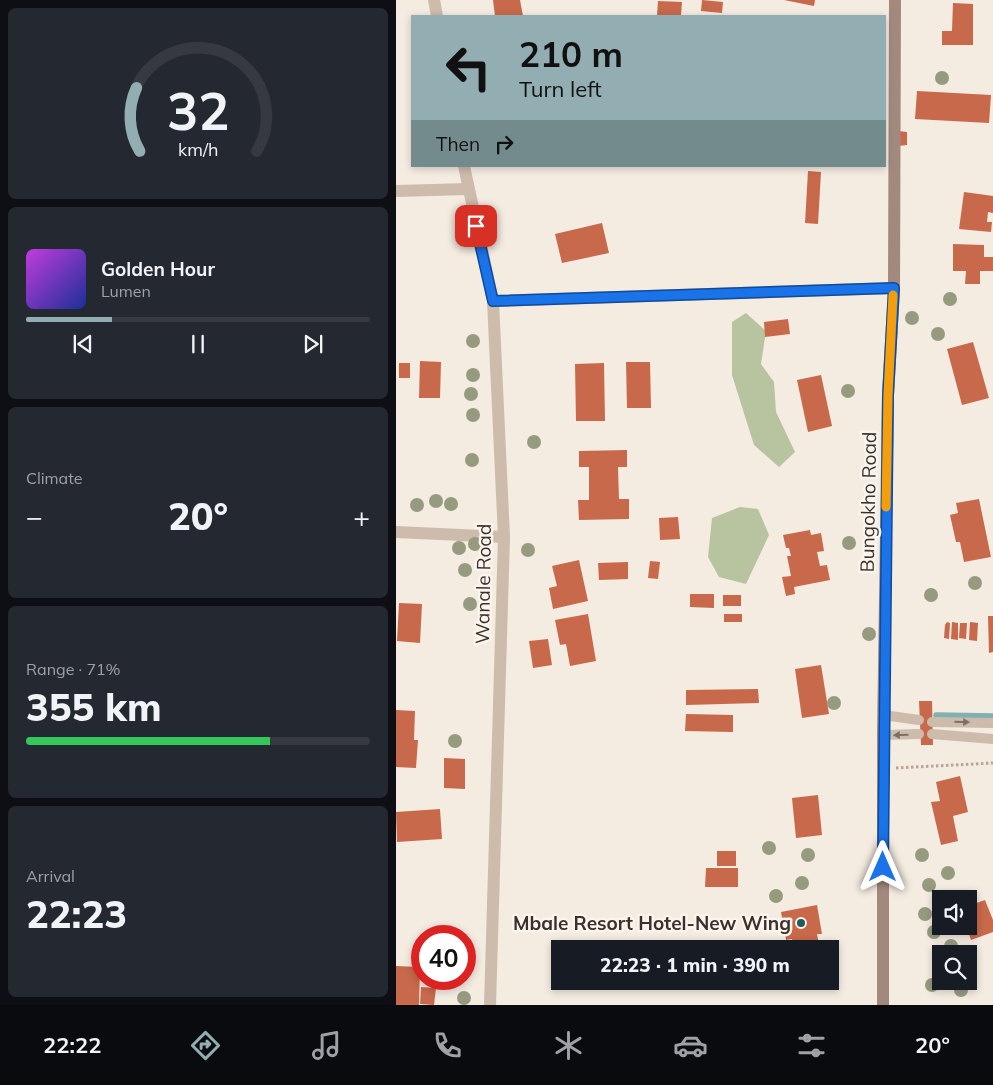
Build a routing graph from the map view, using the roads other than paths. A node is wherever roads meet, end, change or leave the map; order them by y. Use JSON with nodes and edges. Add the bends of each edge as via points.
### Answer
{"nodes":[{"id":1,"x":434,"y":0,"type":"edge"},
{"id":2,"x":895,"y":0,"type":"edge"},
{"id":3,"x":437,"y":15,"type":"edge"},
{"id":4,"x":464,"y":167,"type":"edge"},
{"id":5,"x":468,"y":189,"type":"junction"},
{"id":6,"x":396,"y":191,"type":"edge"},
{"id":7,"x":894,"y":288,"type":"junction"},
{"id":8,"x":493,"y":301,"type":"junction"},
{"id":9,"x":396,"y":532,"type":"edge"},
{"id":10,"x":504,"y":537,"type":"junction"},
{"id":11,"x":883,"y":715,"type":"junction"},
{"id":12,"x":919,"y":720,"type":"dead end"},
{"id":13,"x":932,"y":722,"type":"dead end"},
{"id":14,"x":993,"y":723,"type":"edge"},
{"id":15,"x":919,"y":734,"type":"dead end"},
{"id":16,"x":932,"y":734,"type":"dead end"},
{"id":17,"x":883,"y":735,"type":"junction"},
{"id":18,"x":993,"y":739,"type":"edge"},
{"id":19,"x":490,"y":1005,"type":"edge"},
{"id":20,"x":883,"y":1005,"type":"edge"}],
"edges":[{"from":1,"to":3,"type":"street"},
{"from":2,"to":7,"type":"street","name":"Bungokho Road"},
{"from":4,"to":5,"type":"street","name":"Wanale Road"},
{"from":5,"to":6,"type":"street"},
{"from":5,"to":8,"type":"street","name":"Wanale Road"},
{"from":7,"to":8,"type":"street"},
{"from":7,"to":11,"type":"street","name":"Bungokho Road","via":[[888,395]]},
{"from":8,"to":10,"type":"street","name":"Wanale Road"},
{"from":9,"to":10,"type":"street"},
{"from":10,"to":19,"type":"street","name":"Wanale Road"},
{"from":11,"to":12,"type":"lane"},
{"from":11,"to":17,"type":"street","name":"Bungokho Road"},
{"from":13,"to":14,"type":"lane","one_way":true},
{"from":15,"to":17,"type":"lane","one_way":true},
{"from":16,"to":18,"type":"lane"},
{"from":17,"to":20,"type":"street","name":"Bungokho Road"}]}
